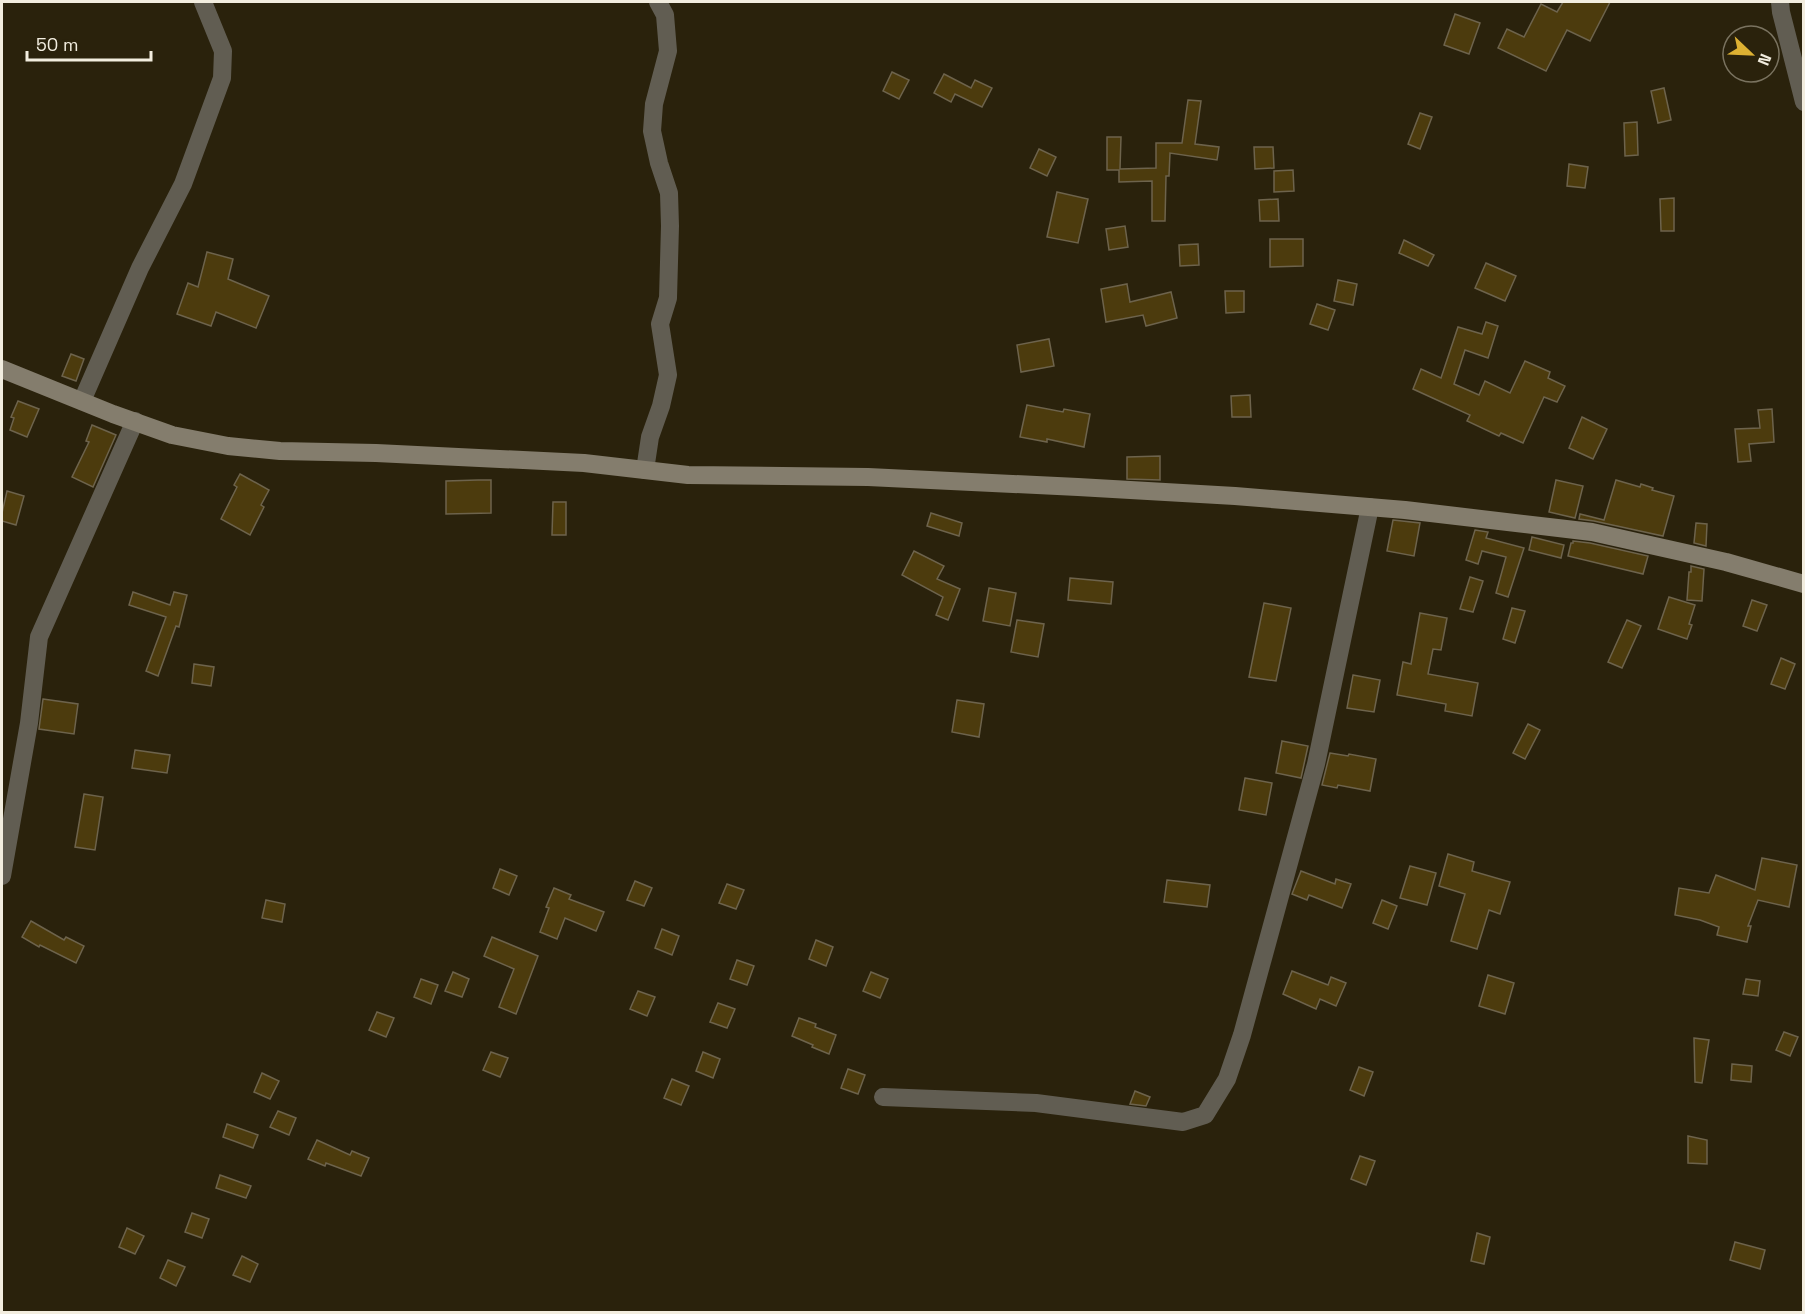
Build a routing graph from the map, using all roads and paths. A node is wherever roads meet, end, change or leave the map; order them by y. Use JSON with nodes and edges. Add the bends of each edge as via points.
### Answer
{"nodes":[{"id":1,"x":202,"y":2,"type":"edge"},
{"id":2,"x":658,"y":2,"type":"edge"},
{"id":3,"x":1780,"y":2,"type":"edge"},
{"id":4,"x":1803,"y":102,"type":"edge"},
{"id":5,"x":2,"y":369,"type":"edge"},
{"id":6,"x":82,"y":401,"type":"junction"},
{"id":7,"x":135,"y":421,"type":"junction"},
{"id":8,"x":645,"y":470,"type":"junction"},
{"id":9,"x":1370,"y":507,"type":"junction"},
{"id":10,"x":1803,"y":584,"type":"edge"},
{"id":11,"x":2,"y":876,"type":"edge"},
{"id":12,"x":883,"y":1097,"type":"dead end"}],
"edges":[{"from":1,"to":6,"type":"street","via":[[223,51],[222,78],[183,184],[140,268]]},
{"from":2,"to":8,"type":"street","via":[[665,15],[668,51],[654,104],[652,130],[669,193],[668,298],[660,324],[668,375]]},
{"from":3,"to":4,"type":"street"},
{"from":5,"to":6,"type":"street"},
{"from":6,"to":7,"type":"street"},
{"from":7,"to":8,"type":"street","via":[[172,435],[259,449],[584,463]]},
{"from":7,"to":11,"type":"street","via":[[39,637]]},
{"from":8,"to":9,"type":"street","via":[[688,475],[868,477],[1078,487]]},
{"from":9,"to":10,"type":"street","via":[[1592,532]]},
{"from":9,"to":12,"type":"street","via":[[1310,786],[1242,1035],[1227,1079],[1204,1115],[1183,1122],[1036,1103]]}]}
